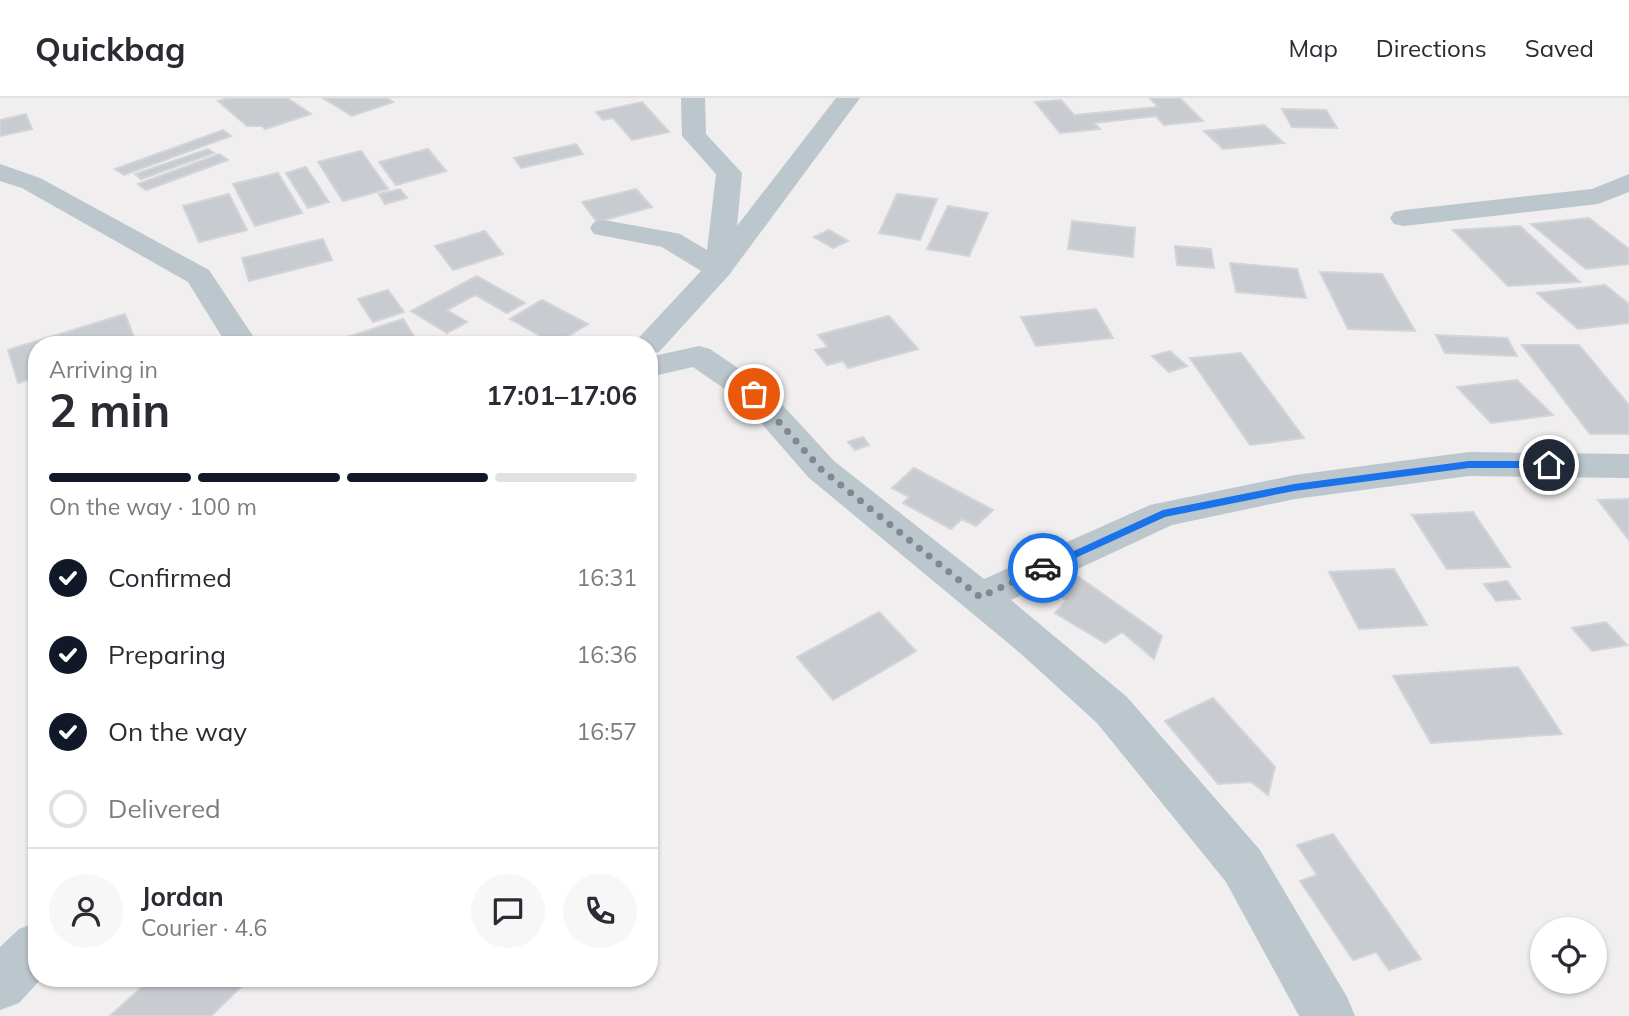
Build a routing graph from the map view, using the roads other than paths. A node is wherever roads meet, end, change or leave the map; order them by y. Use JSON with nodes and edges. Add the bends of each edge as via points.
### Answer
{"nodes":[{"id":1,"x":693,"y":98,"type":"edge"},
{"id":2,"x":848,"y":98,"type":"edge"},
{"id":3,"x":0,"y":172,"type":"edge"},
{"id":4,"x":1629,"y":182,"type":"edge"},
{"id":5,"x":1404,"y":218,"type":"dead end"},
{"id":6,"x":604,"y":228,"type":"dead end"},
{"id":7,"x":719,"y":269,"type":"junction"},
{"id":8,"x":237,"y":336,"type":"edge"},
{"id":9,"x":656,"y":336,"type":"edge"},
{"id":10,"x":658,"y":365,"type":"edge"},
{"id":11,"x":1629,"y":466,"type":"edge"},
{"id":12,"x":980,"y":597,"type":"junction"},
{"id":13,"x":28,"y":956,"type":"edge"},
{"id":14,"x":0,"y":984,"type":"edge"},
{"id":15,"x":1328,"y":1016,"type":"edge"}],
"edges":[{"from":1,"to":7,"type":"street","via":[[694,136],[729,173]]},
{"from":2,"to":7,"type":"street"},
{"from":3,"to":8,"type":"street","via":[[31,183],[199,276]]},
{"from":4,"to":5,"type":"street","via":[[1598,196]]},
{"from":6,"to":7,"type":"street","via":[[670,240]]},
{"from":7,"to":9,"type":"street"},
{"from":10,"to":12,"type":"street","via":[[699,356],[754,394],[821,469]]},
{"from":11,"to":12,"type":"street","via":[[1469,464],[1229,500],[1163,514]]},
{"from":12,"to":15,"type":"street","via":[[1112,710],[1243,866]]},
{"from":13,"to":14,"type":"street"}]}
